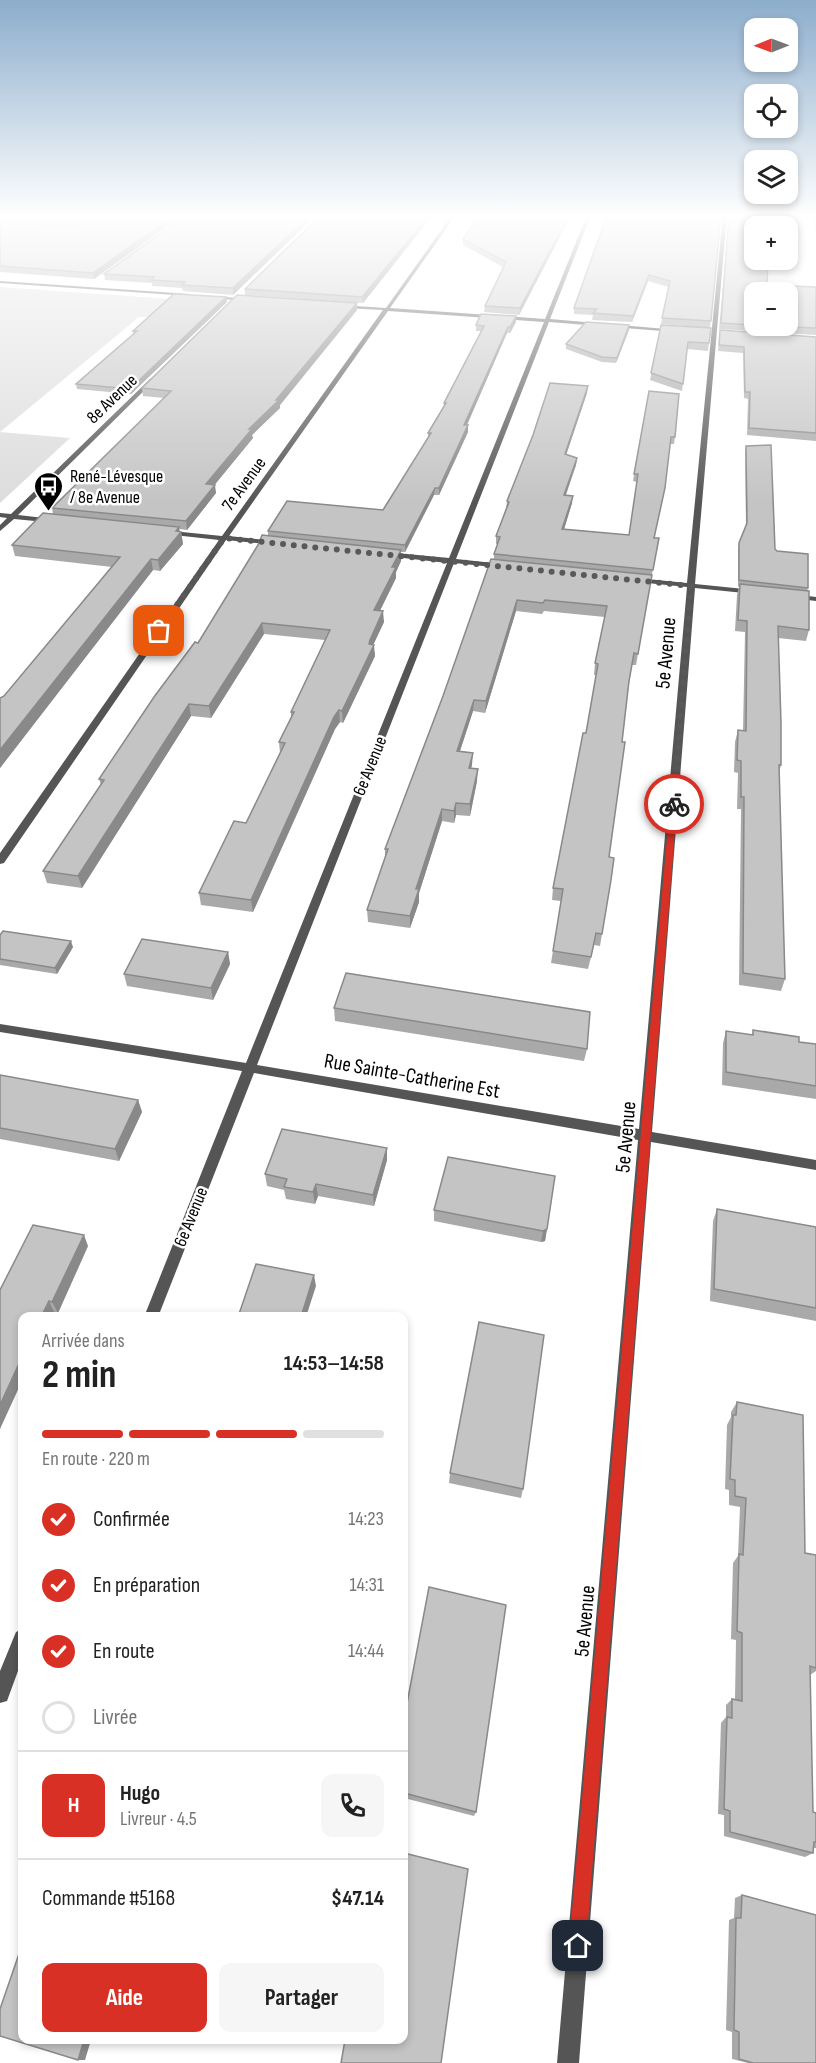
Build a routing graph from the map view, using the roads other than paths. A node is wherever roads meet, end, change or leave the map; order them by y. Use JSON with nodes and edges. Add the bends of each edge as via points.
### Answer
{"nodes":[{"id":1,"x":385,"y":311,"type":"edge"},
{"id":2,"x":418,"y":311,"type":"edge"},
{"id":3,"x":553,"y":311,"type":"edge"},
{"id":4,"x":718,"y":311,"type":"edge"},
{"id":5,"x":549,"y":321,"type":"junction"},
{"id":6,"x":682,"y":330,"type":"edge"},
{"id":7,"x":155,"y":377,"type":"edge"},
{"id":8,"x":0,"y":515,"type":"edge"},
{"id":9,"x":13,"y":516,"type":"junction"},
{"id":10,"x":65,"y":522,"type":"edge"},
{"id":11,"x":0,"y":529,"type":"edge"},
{"id":12,"x":156,"y":531,"type":"edge"},
{"id":13,"x":224,"y":538,"type":"junction"},
{"id":14,"x":281,"y":544,"type":"edge"},
{"id":15,"x":372,"y":553,"type":"edge"},
{"id":16,"x":452,"y":561,"type":"junction"},
{"id":17,"x":510,"y":567,"type":"edge"},
{"id":18,"x":624,"y":579,"type":"edge"},
{"id":19,"x":691,"y":586,"type":"junction"},
{"id":20,"x":758,"y":592,"type":"edge"},
{"id":21,"x":781,"y":595,"type":"edge"},
{"id":22,"x":816,"y":598,"type":"edge"},
{"id":23,"x":0,"y":861,"type":"edge"},
{"id":24,"x":0,"y":1028,"type":"edge"},
{"id":25,"x":250,"y":1068,"type":"junction"},
{"id":26,"x":646,"y":1136,"type":"junction"},
{"id":27,"x":816,"y":1165,"type":"edge"},
{"id":28,"x":153,"y":1312,"type":"edge"},
{"id":29,"x":18,"y":1648,"type":"edge"},
{"id":30,"x":0,"y":1694,"type":"edge"},
{"id":31,"x":568,"y":2063,"type":"edge"}],
"edges":[{"from":1,"to":13,"type":"street","name":"7e Avenue"},
{"from":2,"to":5,"type":"street"},
{"from":3,"to":5,"type":"street","name":"6e Avenue"},
{"from":4,"to":19,"type":"street","name":"5e Avenue"},
{"from":5,"to":6,"type":"street"},
{"from":5,"to":16,"type":"street","name":"6e Avenue"},
{"from":7,"to":9,"type":"street","name":"8e Avenue"},
{"from":8,"to":9,"type":"street"},
{"from":9,"to":10,"type":"street"},
{"from":9,"to":11,"type":"street","name":"8e Avenue"},
{"from":12,"to":13,"type":"street"},
{"from":13,"to":14,"type":"street"},
{"from":13,"to":23,"type":"street","name":"7e Avenue"},
{"from":15,"to":16,"type":"street"},
{"from":16,"to":17,"type":"street"},
{"from":16,"to":25,"type":"street","name":"6e Avenue"},
{"from":18,"to":19,"type":"street"},
{"from":19,"to":20,"type":"street"},
{"from":19,"to":26,"type":"street","name":"5e Avenue"},
{"from":21,"to":22,"type":"street"},
{"from":24,"to":25,"type":"street","name":"Rue Sainte-Catherine Est"},
{"from":25,"to":26,"type":"street","name":"Rue Sainte-Catherine Est"},
{"from":25,"to":28,"type":"street","name":"6e Avenue"},
{"from":26,"to":27,"type":"street","name":"Rue Sainte-Catherine Est"},
{"from":26,"to":31,"type":"street","name":"5e Avenue"},
{"from":29,"to":30,"type":"street"}]}
